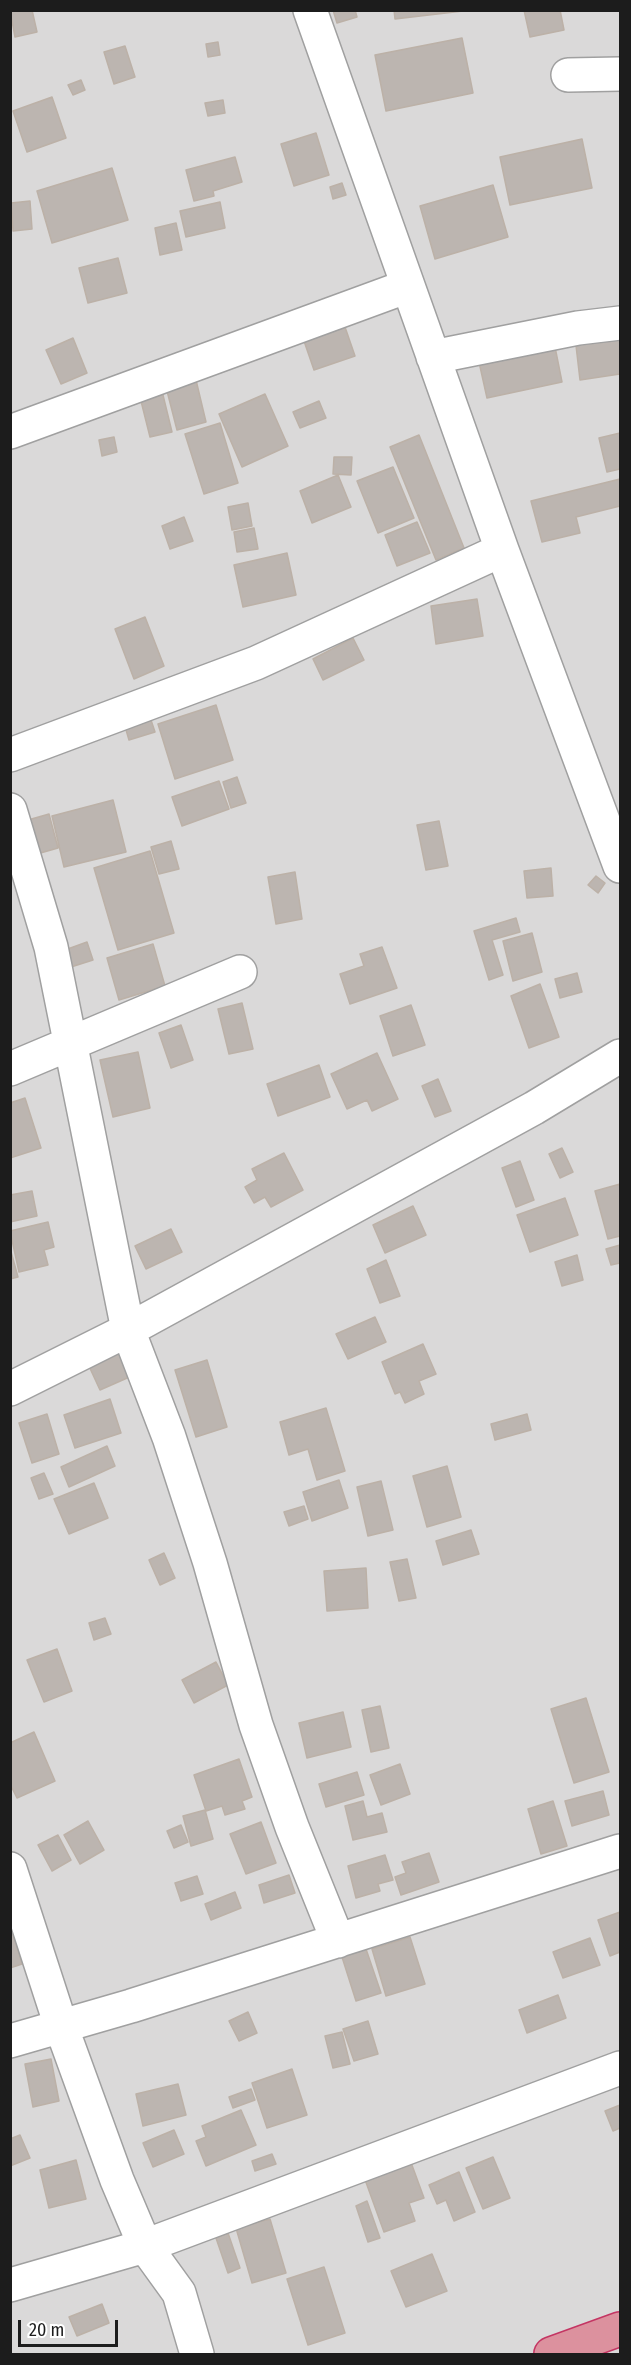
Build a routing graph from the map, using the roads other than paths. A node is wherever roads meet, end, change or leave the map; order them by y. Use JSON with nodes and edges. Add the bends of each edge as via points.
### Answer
{"nodes":[{"id":1,"x":310,"y":10,"type":"edge"},
{"id":2,"x":621,"y":74,"type":"edge"},
{"id":3,"x":568,"y":75,"type":"dead end"},
{"id":4,"x":408,"y":286,"type":"junction"},
{"id":5,"x":621,"y":323,"type":"edge"},
{"id":6,"x":433,"y":357,"type":"junction"},
{"id":7,"x":10,"y":432,"type":"edge"},
{"id":8,"x":502,"y":550,"type":"junction"},
{"id":9,"x":10,"y":755,"type":"edge"},
{"id":10,"x":10,"y":810,"type":"edge"},
{"id":11,"x":621,"y":866,"type":"edge"},
{"id":12,"x":240,"y":972,"type":"dead end"},
{"id":13,"x":70,"y":1042,"type":"junction"},
{"id":14,"x":621,"y":1056,"type":"edge"},
{"id":15,"x":10,"y":1069,"type":"edge"},
{"id":16,"x":128,"y":1330,"type":"junction"},
{"id":17,"x":10,"y":1389,"type":"edge"},
{"id":18,"x":621,"y":1851,"type":"edge"},
{"id":19,"x":10,"y":1869,"type":"edge"},
{"id":20,"x":338,"y":1941,"type":"junction"},
{"id":21,"x":61,"y":2026,"type":"junction"},
{"id":22,"x":10,"y":2041,"type":"edge"},
{"id":23,"x":621,"y":2068,"type":"edge"},
{"id":24,"x":145,"y":2246,"type":"junction"},
{"id":25,"x":10,"y":2285,"type":"edge"},
{"id":26,"x":621,"y":2329,"type":"edge"},
{"id":27,"x":197,"y":2355,"type":"edge"},
{"id":28,"x":550,"y":2355,"type":"edge"}],
"edges":[{"from":1,"to":4,"type":"street"},
{"from":2,"to":3,"type":"street"},
{"from":4,"to":6,"type":"street"},
{"from":4,"to":7,"type":"street"},
{"from":5,"to":6,"type":"street"},
{"from":6,"to":8,"type":"street"},
{"from":8,"to":9,"type":"street","via":[[256,663]]},
{"from":8,"to":11,"type":"street"},
{"from":10,"to":13,"type":"street","via":[[51,947]]},
{"from":12,"to":13,"type":"street"},
{"from":13,"to":15,"type":"street"},
{"from":13,"to":16,"type":"street"},
{"from":14,"to":16,"type":"street","via":[[534,1108]]},
{"from":16,"to":17,"type":"street"},
{"from":16,"to":20,"type":"street","via":[[169,1437],[210,1563],[256,1725]]},
{"from":18,"to":20,"type":"street"},
{"from":19,"to":21,"type":"street"},
{"from":20,"to":21,"type":"street"},
{"from":21,"to":22,"type":"street"},
{"from":21,"to":24,"type":"street"},
{"from":23,"to":24,"type":"street"},
{"from":24,"to":25,"type":"street"},
{"from":24,"to":27,"type":"street","via":[[178,2293]]},
{"from":26,"to":28,"type":"highway"}]}
